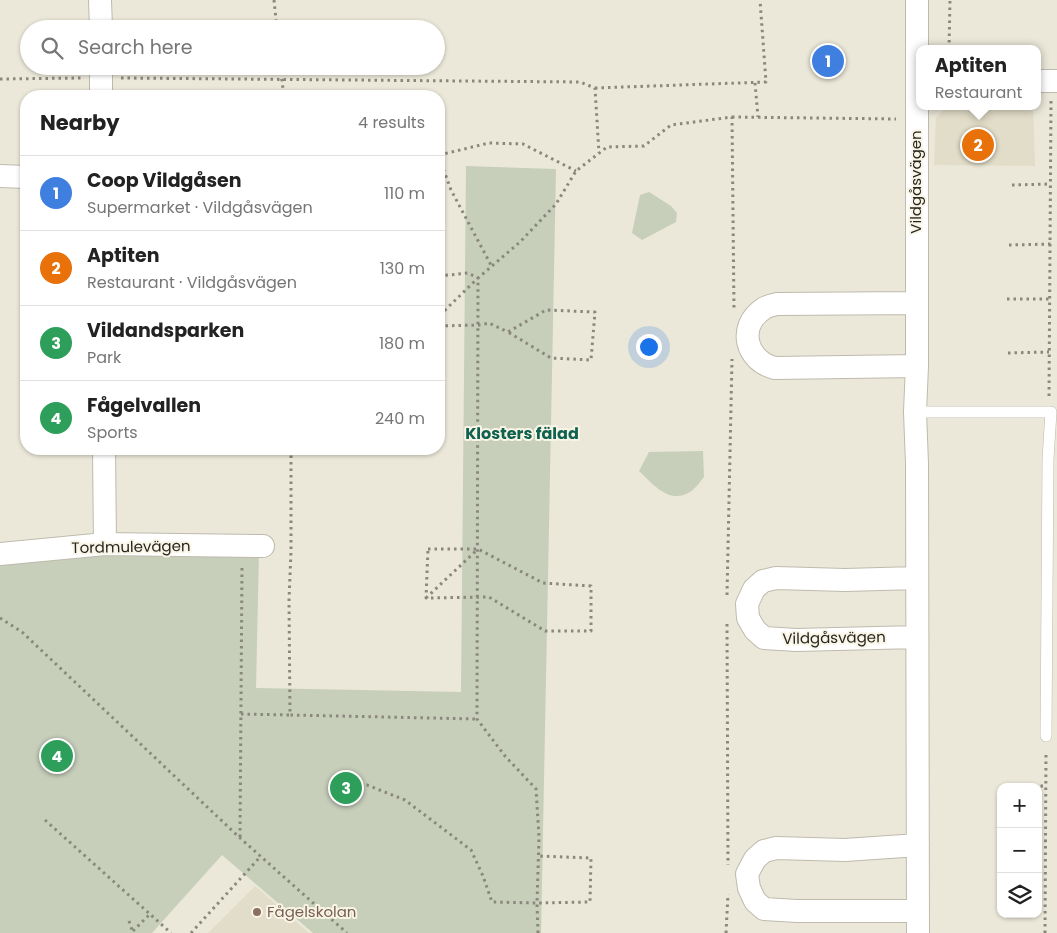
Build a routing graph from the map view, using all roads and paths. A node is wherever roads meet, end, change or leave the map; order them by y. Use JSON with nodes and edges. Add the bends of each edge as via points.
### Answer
{"nodes":[{"id":1,"x":100,"y":0,"type":"edge"},
{"id":2,"x":274,"y":0,"type":"edge"},
{"id":3,"x":760,"y":0,"type":"edge"},
{"id":4,"x":917,"y":0,"type":"edge"},
{"id":5,"x":950,"y":0,"type":"edge"},
{"id":6,"x":100,"y":20,"type":"edge"},
{"id":7,"x":276,"y":20,"type":"edge"},
{"id":8,"x":918,"y":45,"type":"edge"},
{"id":9,"x":949,"y":45,"type":"edge"},
{"id":10,"x":281,"y":75,"type":"edge"},
{"id":11,"x":0,"y":79,"type":"edge"},
{"id":12,"x":101,"y":80,"type":"edge"},
{"id":13,"x":282,"y":80,"type":"junction"},
{"id":14,"x":1048,"y":81,"type":"edge"},
{"id":15,"x":756,"y":83,"type":"junction"},
{"id":16,"x":595,"y":88,"type":"junction"},
{"id":17,"x":283,"y":90,"type":"edge"},
{"id":18,"x":916,"y":110,"type":"edge"},
{"id":19,"x":732,"y":117,"type":"junction"},
{"id":20,"x":758,"y":117,"type":"junction"},
{"id":21,"x":916,"y":120,"type":"junction"},
{"id":22,"x":599,"y":153,"type":"junction"},
{"id":23,"x":445,"y":154,"type":"edge"},
{"id":24,"x":576,"y":171,"type":"junction"},
{"id":25,"x":445,"y":173,"type":"edge"},
{"id":26,"x":0,"y":176,"type":"edge"},
{"id":27,"x":20,"y":177,"type":"edge"},
{"id":28,"x":1051,"y":184,"type":"junction"},
{"id":29,"x":1012,"y":185,"type":"dead end"},
{"id":30,"x":1051,"y":244,"type":"junction"},
{"id":31,"x":1009,"y":245,"type":"dead end"},
{"id":32,"x":492,"y":266,"type":"junction"},
{"id":33,"x":445,"y":275,"type":"edge"},
{"id":34,"x":478,"y":278,"type":"junction"},
{"id":35,"x":1007,"y":299,"type":"dead end"},
{"id":36,"x":1050,"y":299,"type":"junction"},
{"id":37,"x":917,"y":303,"type":"junction"},
{"id":38,"x":445,"y":310,"type":"edge"},
{"id":39,"x":733,"y":316,"type":"dead end"},
{"id":40,"x":445,"y":326,"type":"edge"},
{"id":41,"x":479,"y":326,"type":"junction"},
{"id":42,"x":508,"y":332,"type":"junction"},
{"id":43,"x":732,"y":350,"type":"dead end"},
{"id":44,"x":1049,"y":352,"type":"junction"},
{"id":45,"x":1008,"y":353,"type":"dead end"},
{"id":46,"x":917,"y":366,"type":"junction"},
{"id":47,"x":915,"y":412,"type":"junction"},
{"id":48,"x":1051,"y":412,"type":"junction"},
{"id":49,"x":104,"y":455,"type":"edge"},
{"id":50,"x":291,"y":455,"type":"edge"},
{"id":51,"x":105,"y":544,"type":"junction"},
{"id":52,"x":253,"y":546,"type":"joint"},
{"id":53,"x":478,"y":549,"type":"junction"},
{"id":54,"x":0,"y":554,"type":"edge"},
{"id":55,"x":917,"y":578,"type":"junction"},
{"id":56,"x":478,"y":596,"type":"junction"},
{"id":57,"x":727,"y":596,"type":"dead end"},
{"id":58,"x":426,"y":598,"type":"junction"},
{"id":59,"x":0,"y":618,"type":"edge"},
{"id":60,"x":727,"y":623,"type":"dead end"},
{"id":61,"x":917,"y":637,"type":"junction"},
{"id":62,"x":241,"y":714,"type":"junction"},
{"id":63,"x":290,"y":715,"type":"junction"},
{"id":64,"x":477,"y":719,"type":"junction"},
{"id":65,"x":1046,"y":736,"type":"joint"},
{"id":66,"x":1042,"y":786,"type":"edge"},
{"id":67,"x":1046,"y":786,"type":"junction"},
{"id":68,"x":334,"y":793,"type":"dead end"},
{"id":69,"x":45,"y":820,"type":"dead end"},
{"id":70,"x":240,"y":838,"type":"junction"},
{"id":71,"x":1042,"y":840,"type":"edge"},
{"id":72,"x":1046,"y":840,"type":"junction"},
{"id":73,"x":918,"y":845,"type":"junction"},
{"id":74,"x":261,"y":856,"type":"junction"},
{"id":75,"x":538,"y":856,"type":"junction"},
{"id":76,"x":728,"y":871,"type":"dead end"},
{"id":77,"x":728,"y":889,"type":"dead end"},
{"id":78,"x":1045,"y":896,"type":"joint"},
{"id":79,"x":537,"y":904,"type":"junction"},
{"id":80,"x":150,"y":914,"type":"junction"},
{"id":81,"x":130,"y":922,"type":"dead end"},
{"id":82,"x":918,"y":922,"type":"edge"},
{"id":83,"x":133,"y":932,"type":"edge"},
{"id":84,"x":171,"y":933,"type":"edge"},
{"id":85,"x":191,"y":933,"type":"edge"},
{"id":86,"x":347,"y":933,"type":"edge"},
{"id":87,"x":538,"y":933,"type":"edge"},
{"id":88,"x":726,"y":933,"type":"edge"},
{"id":89,"x":1045,"y":933,"type":"edge"}],
"edges":[{"from":1,"to":6,"type":"street"},
{"from":2,"to":7,"type":"path"},
{"from":3,"to":15,"type":"path","via":[[766,82]]},
{"from":4,"to":8,"type":"street","name":"Vildgåsvägen"},
{"from":5,"to":9,"type":"path"},
{"from":10,"to":13,"type":"path"},
{"from":11,"to":12,"type":"path"},
{"from":12,"to":13,"type":"path"},
{"from":13,"to":16,"type":"path","via":[[580,82]]},
{"from":13,"to":17,"type":"path"},
{"from":14,"to":28,"type":"path"},
{"from":15,"to":16,"type":"path"},
{"from":15,"to":20,"type":"path"},
{"from":16,"to":22,"type":"path"},
{"from":18,"to":21,"type":"street","name":"Vildgåsvägen"},
{"from":19,"to":20,"type":"path"},
{"from":19,"to":22,"type":"path","via":[[671,125],[644,146],[607,147]]},
{"from":19,"to":39,"type":"path"},
{"from":20,"to":21,"type":"path"},
{"from":21,"to":37,"type":"street","name":"Vildgåsvägen"},
{"from":22,"to":24,"type":"path"},
{"from":23,"to":24,"type":"path","via":[[488,143],[523,144]]},
{"from":24,"to":32,"type":"path","via":[[556,204]]},
{"from":25,"to":32,"type":"path"},
{"from":26,"to":27,"type":"street"},
{"from":28,"to":29,"type":"path"},
{"from":28,"to":30,"type":"path"},
{"from":30,"to":31,"type":"path"},
{"from":30,"to":36,"type":"path"},
{"from":32,"to":34,"type":"path"},
{"from":33,"to":34,"type":"path","via":[[468,273]]},
{"from":34,"to":38,"type":"path"},
{"from":34,"to":41,"type":"path"},
{"from":35,"to":36,"type":"path"},
{"from":36,"to":44,"type":"path"},
{"from":37,"to":46,"type":"street","name":"Vildgåsvägen"},
{"from":37,"to":46,"type":"street","via":[[777,304],[754,316],[747,331],[755,358],[775,368]]},
{"from":40,"to":41,"type":"path"},
{"from":41,"to":42,"type":"path","via":[[489,324]]},
{"from":41,"to":53,"type":"path"},
{"from":42,"to":42,"type":"path","via":[[546,310],[594,312],[591,360],[551,358]]},
{"from":43,"to":57,"type":"path"},
{"from":44,"to":45,"type":"path"},
{"from":44,"to":48,"type":"path"},
{"from":46,"to":47,"type":"street","name":"Vildgåsvägen"},
{"from":47,"to":48,"type":"lane"},
{"from":47,"to":55,"type":"street","name":"Vildgåsvägen"},
{"from":48,"to":65,"type":"lane"},
{"from":49,"to":51,"type":"street"},
{"from":50,"to":63,"type":"path"},
{"from":51,"to":52,"type":"street","name":"Tordmulevägen"},
{"from":51,"to":54,"type":"street","name":"Tordmulevägen"},
{"from":52,"to":62,"type":"path"},
{"from":53,"to":56,"type":"path"},
{"from":53,"to":56,"type":"path","via":[[543,582],[591,586],[591,631],[545,631],[489,597]]},
{"from":53,"to":58,"type":"path"},
{"from":53,"to":58,"type":"path","via":[[428,549]]},
{"from":55,"to":61,"type":"street","name":"Vildgåsvägen"},
{"from":55,"to":61,"type":"street","name":"Vildgåsvägen","via":[[776,578],[758,585],[747,604],[748,618],[764,638]]},
{"from":56,"to":58,"type":"path"},
{"from":56,"to":64,"type":"path"},
{"from":59,"to":70,"type":"path","via":[[22,632]]},
{"from":60,"to":76,"type":"path"},
{"from":61,"to":73,"type":"street","name":"Vildgåsvägen"},
{"from":62,"to":63,"type":"path"},
{"from":62,"to":70,"type":"path"},
{"from":63,"to":64,"type":"path"},
{"from":64,"to":75,"type":"path","via":[[536,789]]},
{"from":65,"to":67,"type":"path"},
{"from":66,"to":67,"type":"path"},
{"from":67,"to":72,"type":"path"},
{"from":68,"to":79,"type":"path","via":[[367,785],[405,800],[471,850],[492,902]]},
{"from":69,"to":80,"type":"path"},
{"from":70,"to":74,"type":"path"},
{"from":71,"to":72,"type":"path"},
{"from":72,"to":78,"type":"path"},
{"from":73,"to":82,"type":"street","name":"Vildgåsvägen"},
{"from":73,"to":82,"type":"street","name":"Vildgåsvägen","via":[[845,850],[776,848],[764,851],[754,859],[747,874],[755,901],[764,909]]},
{"from":74,"to":85,"type":"path"},
{"from":74,"to":86,"type":"path"},
{"from":75,"to":79,"type":"path"},
{"from":75,"to":79,"type":"path","via":[[591,858],[590,902]]},
{"from":77,"to":88,"type":"path"},
{"from":78,"to":89,"type":"path"},
{"from":79,"to":87,"type":"path"},
{"from":80,"to":83,"type":"path"},
{"from":80,"to":84,"type":"path"},
{"from":81,"to":83,"type":"path"}]}
